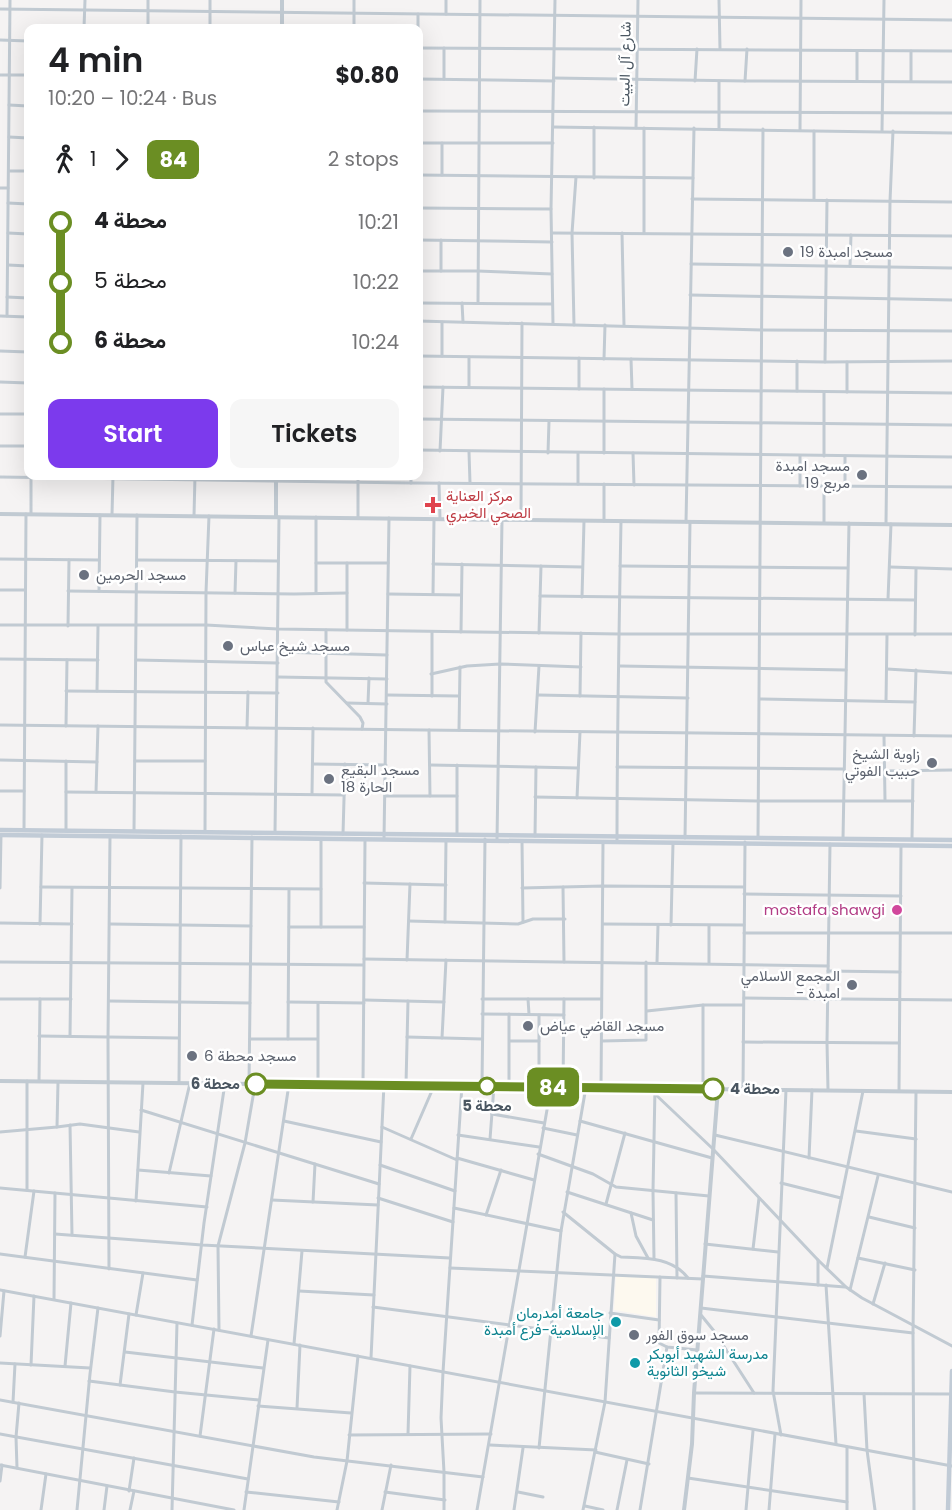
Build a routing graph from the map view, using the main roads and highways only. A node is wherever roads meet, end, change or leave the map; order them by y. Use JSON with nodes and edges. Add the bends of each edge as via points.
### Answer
{"nodes":[{"id":1,"x":0,"y":830,"type":"edge"},
{"id":2,"x":205,"y":834,"type":"junction"},
{"id":3,"x":0,"y":835,"type":"edge"},
{"id":4,"x":275,"y":835,"type":"junction"},
{"id":5,"x":385,"y":837,"type":"junction"},
{"id":6,"x":485,"y":838,"type":"junction"},
{"id":7,"x":497,"y":838,"type":"junction"},
{"id":8,"x":617,"y":839,"type":"junction"},
{"id":9,"x":745,"y":840,"type":"junction"},
{"id":10,"x":952,"y":840,"type":"edge"},
{"id":11,"x":809,"y":841,"type":"junction"},
{"id":12,"x":952,"y":846,"type":"edge"},
{"id":13,"x":952,"y":1371,"type":"edge"},
{"id":14,"x":951,"y":1394,"type":"edge"},
{"id":15,"x":951,"y":1441,"type":"edge"},
{"id":16,"x":950,"y":1466,"type":"edge"},
{"id":17,"x":948,"y":1510,"type":"edge"}],
"edges":[{"from":1,"to":2,"type":"main road"},
{"from":2,"to":3,"type":"main road"},
{"from":2,"to":4,"type":"main road"},
{"from":2,"to":4,"type":"main road"},
{"from":4,"to":5,"type":"main road"},
{"from":4,"to":5,"type":"main road","via":[[321,839]]},
{"from":5,"to":6,"type":"main road"},
{"from":5,"to":6,"type":"main road"},
{"from":6,"to":7,"type":"main road"},
{"from":7,"to":8,"type":"main road"},
{"from":7,"to":8,"type":"main road"},
{"from":8,"to":9,"type":"main road"},
{"from":8,"to":9,"type":"main road"},
{"from":9,"to":11,"type":"main road"},
{"from":9,"to":11,"type":"main road"},
{"from":10,"to":11,"type":"main road"},
{"from":11,"to":12,"type":"main road"},
{"from":13,"to":14,"type":"main road"},
{"from":14,"to":15,"type":"main road"},
{"from":15,"to":16,"type":"main road"},
{"from":16,"to":17,"type":"main road"}]}
